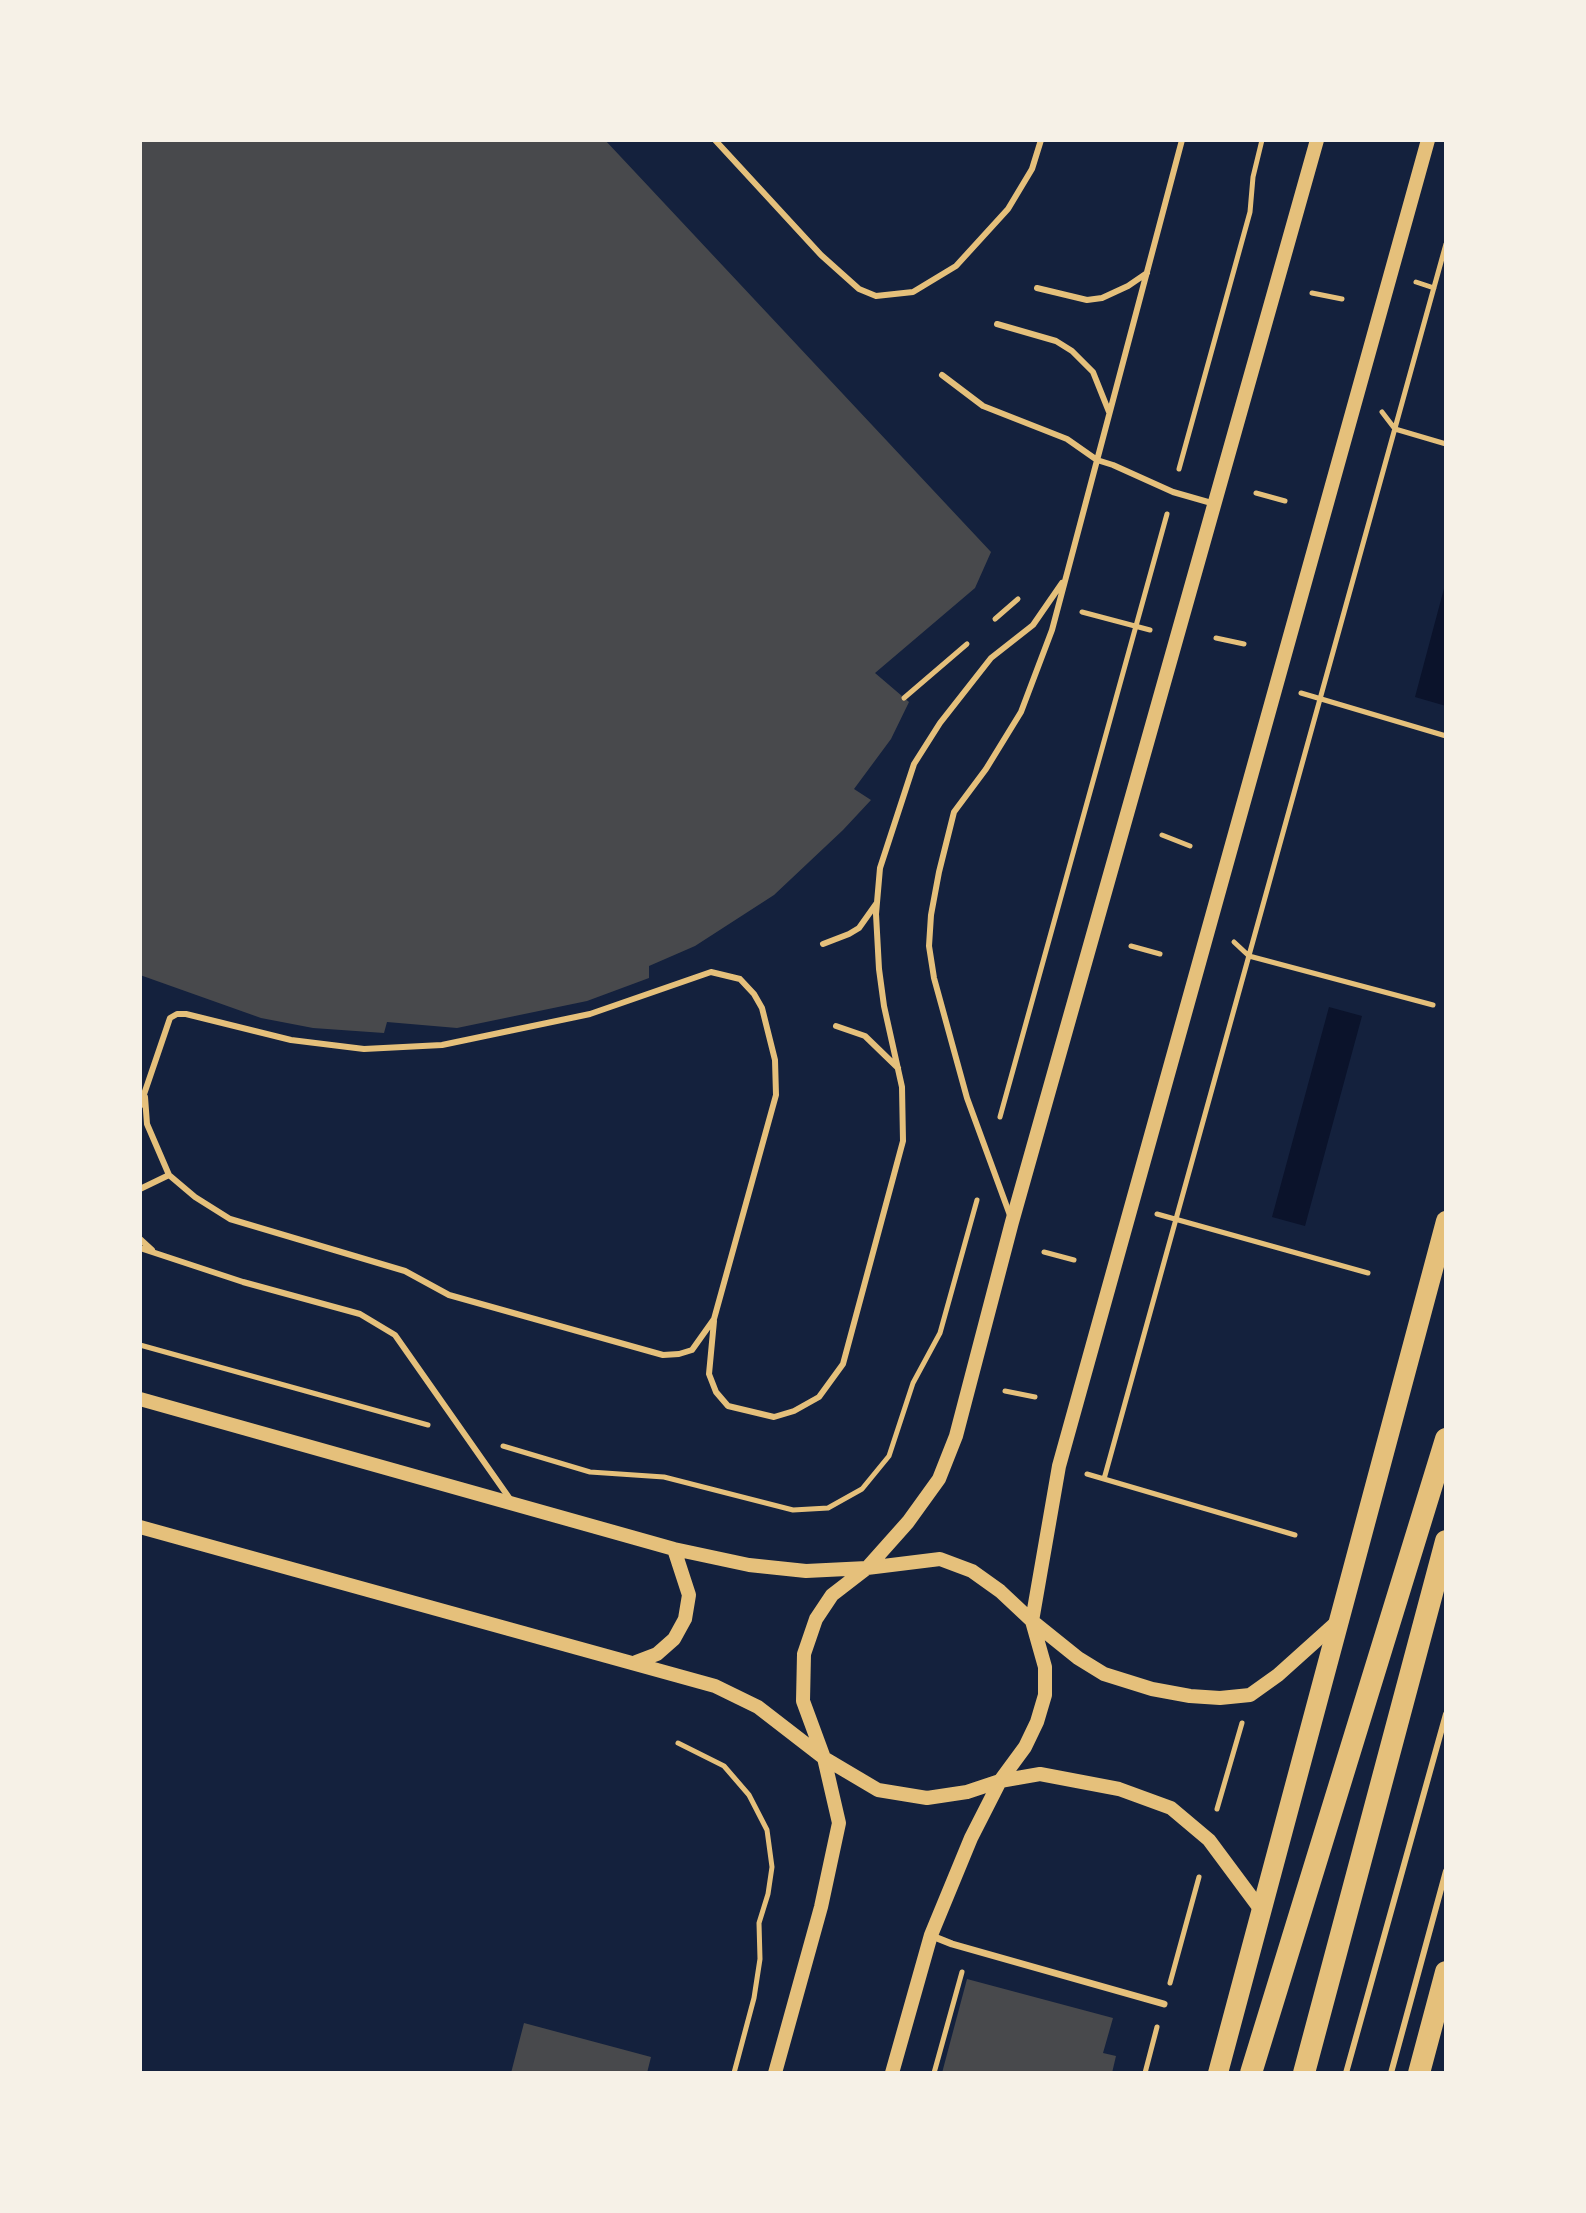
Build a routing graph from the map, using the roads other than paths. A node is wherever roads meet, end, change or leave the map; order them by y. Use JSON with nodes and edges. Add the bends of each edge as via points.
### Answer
{"nodes":[{"id":1,"x":715,"y":140,"type":"edge"},
{"id":2,"x":1041,"y":140,"type":"edge"},
{"id":3,"x":1182,"y":140,"type":"edge"},
{"id":4,"x":1317,"y":140,"type":"edge"},
{"id":5,"x":1428,"y":140,"type":"edge"},
{"id":6,"x":1147,"y":273,"type":"junction"},
{"id":7,"x":1037,"y":288,"type":"dead end"},
{"id":8,"x":997,"y":324,"type":"dead end"},
{"id":9,"x":942,"y":375,"type":"dead end"},
{"id":10,"x":1109,"y":413,"type":"junction"},
{"id":11,"x":1097,"y":460,"type":"junction"},
{"id":12,"x":1215,"y":504,"type":"junction"},
{"id":13,"x":1066,"y":576,"type":"junction"},
{"id":14,"x":878,"y":901,"type":"junction"},
{"id":15,"x":823,"y":944,"type":"dead end"},
{"id":16,"x":836,"y":1026,"type":"dead end"},
{"id":17,"x":898,"y":1068,"type":"junction"},
{"id":18,"x":144,"y":1093,"type":"junction"},
{"id":19,"x":140,"y":1106,"type":"edge"},
{"id":20,"x":169,"y":1175,"type":"junction"},
{"id":21,"x":140,"y":1189,"type":"edge"},
{"id":22,"x":1446,"y":1221,"type":"edge"},
{"id":23,"x":1012,"y":1222,"type":"junction"},
{"id":24,"x":140,"y":1239,"type":"edge"},
{"id":25,"x":140,"y":1248,"type":"edge"},
{"id":26,"x":158,"y":1255,"type":"junction"},
{"id":27,"x":714,"y":1319,"type":"junction"},
{"id":28,"x":140,"y":1399,"type":"edge"},
{"id":29,"x":1446,"y":1439,"type":"edge"},
{"id":30,"x":512,"y":1502,"type":"junction"},
{"id":31,"x":140,"y":1527,"type":"edge"},
{"id":32,"x":1446,"y":1541,"type":"edge"},
{"id":33,"x":674,"y":1549,"type":"junction"},
{"id":34,"x":867,"y":1568,"type":"junction"},
{"id":35,"x":1032,"y":1621,"type":"junction"},
{"id":36,"x":1337,"y":1622,"type":"junction"},
{"id":37,"x":636,"y":1662,"type":"junction"},
{"id":38,"x":1446,"y":1714,"type":"edge"},
{"id":39,"x":824,"y":1758,"type":"junction"},
{"id":40,"x":1000,"y":1781,"type":"junction"},
{"id":41,"x":1446,"y":1871,"type":"edge"},
{"id":42,"x":1261,"y":1910,"type":"junction"},
{"id":43,"x":931,"y":1935,"type":"junction"},
{"id":44,"x":1446,"y":1972,"type":"edge"},
{"id":45,"x":1164,"y":2004,"type":"road end"},
{"id":46,"x":775,"y":2073,"type":"edge"},
{"id":47,"x":892,"y":2073,"type":"edge"},
{"id":48,"x":1218,"y":2073,"type":"edge"},
{"id":49,"x":1251,"y":2073,"type":"edge"},
{"id":50,"x":1304,"y":2073,"type":"edge"},
{"id":51,"x":1346,"y":2073,"type":"edge"},
{"id":52,"x":1391,"y":2073,"type":"edge"},
{"id":53,"x":1419,"y":2073,"type":"edge"}],
"edges":[{"from":1,"to":2,"type":"lane","via":[[821,255],[859,289],[876,296],[913,292],[956,266],[1008,209],[1032,169]]},
{"from":3,"to":6,"type":"lane"},
{"from":4,"to":12,"type":"street"},
{"from":5,"to":35,"type":"street","via":[[1059,1466]]},
{"from":6,"to":7,"type":"lane","via":[[1102,298],[1087,300]]},
{"from":6,"to":10,"type":"lane"},
{"from":8,"to":10,"type":"lane","via":[[1072,351],[1093,372]]},
{"from":9,"to":11,"type":"lane","via":[[983,406],[1067,439]]},
{"from":10,"to":11,"type":"lane"},
{"from":11,"to":12,"type":"lane"},
{"from":11,"to":13,"type":"lane"},
{"from":12,"to":23,"type":"street"},
{"from":13,"to":14,"type":"lane","via":[[1033,625],[991,658],[963,691],[914,764],[880,868]]},
{"from":13,"to":23,"type":"lane","via":[[1021,712],[954,812],[931,915],[934,978],[959,1072]]},
{"from":14,"to":15,"type":"lane","via":[[859,928]]},
{"from":14,"to":17,"type":"lane","via":[[879,969]]},
{"from":16,"to":17,"type":"lane","via":[[865,1036]]},
{"from":17,"to":27,"type":"lane","via":[[903,1141],[843,1364],[819,1397],[774,1417],[728,1406],[709,1374]]},
{"from":18,"to":19,"type":"lane"},
{"from":18,"to":20,"type":"lane","via":[[147,1124]]},
{"from":18,"to":27,"type":"lane","via":[[170,1018],[180,1013],[291,1040],[364,1049],[442,1045],[590,1014],[711,972],[740,979],[762,1008],[775,1060],[776,1095]]},
{"from":20,"to":21,"type":"lane"},
{"from":20,"to":27,"type":"lane","via":[[230,1219],[405,1271],[449,1295],[663,1355],[692,1350]]},
{"from":22,"to":36,"type":"main road"},
{"from":23,"to":34,"type":"street","via":[[956,1436],[939,1479]]},
{"from":24,"to":26,"type":"lane"},
{"from":25,"to":26,"type":"lane"},
{"from":26,"to":30,"type":"lane","via":[[360,1314],[395,1335]]},
{"from":28,"to":30,"type":"street"},
{"from":29,"to":49,"type":"highway"},
{"from":30,"to":33,"type":"street"},
{"from":31,"to":37,"type":"street"},
{"from":32,"to":50,"type":"highway"},
{"from":33,"to":34,"type":"street","via":[[806,1571]]},
{"from":33,"to":37,"type":"street","via":[[689,1595],[685,1619],[657,1654]]},
{"from":34,"to":35,"type":"street","via":[[940,1559],[972,1571]]},
{"from":34,"to":39,"type":"street","via":[[832,1595],[816,1619],[804,1654],[803,1701]]},
{"from":35,"to":36,"type":"street","via":[[1104,1674],[1152,1689],[1220,1698],[1250,1695]]},
{"from":35,"to":40,"type":"street","via":[[1045,1667],[1045,1695],[1025,1747]]},
{"from":36,"to":42,"type":"main road"},
{"from":37,"to":39,"type":"street","via":[[715,1686],[758,1707]]},
{"from":38,"to":51,"type":"lane"},
{"from":39,"to":40,"type":"street","via":[[878,1790],[927,1798]]},
{"from":39,"to":46,"type":"street","via":[[839,1823]]},
{"from":40,"to":42,"type":"street","via":[[1040,1774],[1119,1789],[1171,1808],[1209,1840]]},
{"from":40,"to":43,"type":"street"},
{"from":41,"to":52,"type":"lane"},
{"from":42,"to":48,"type":"main road"},
{"from":43,"to":45,"type":"street"},
{"from":43,"to":47,"type":"street"},
{"from":44,"to":53,"type":"highway"}]}
